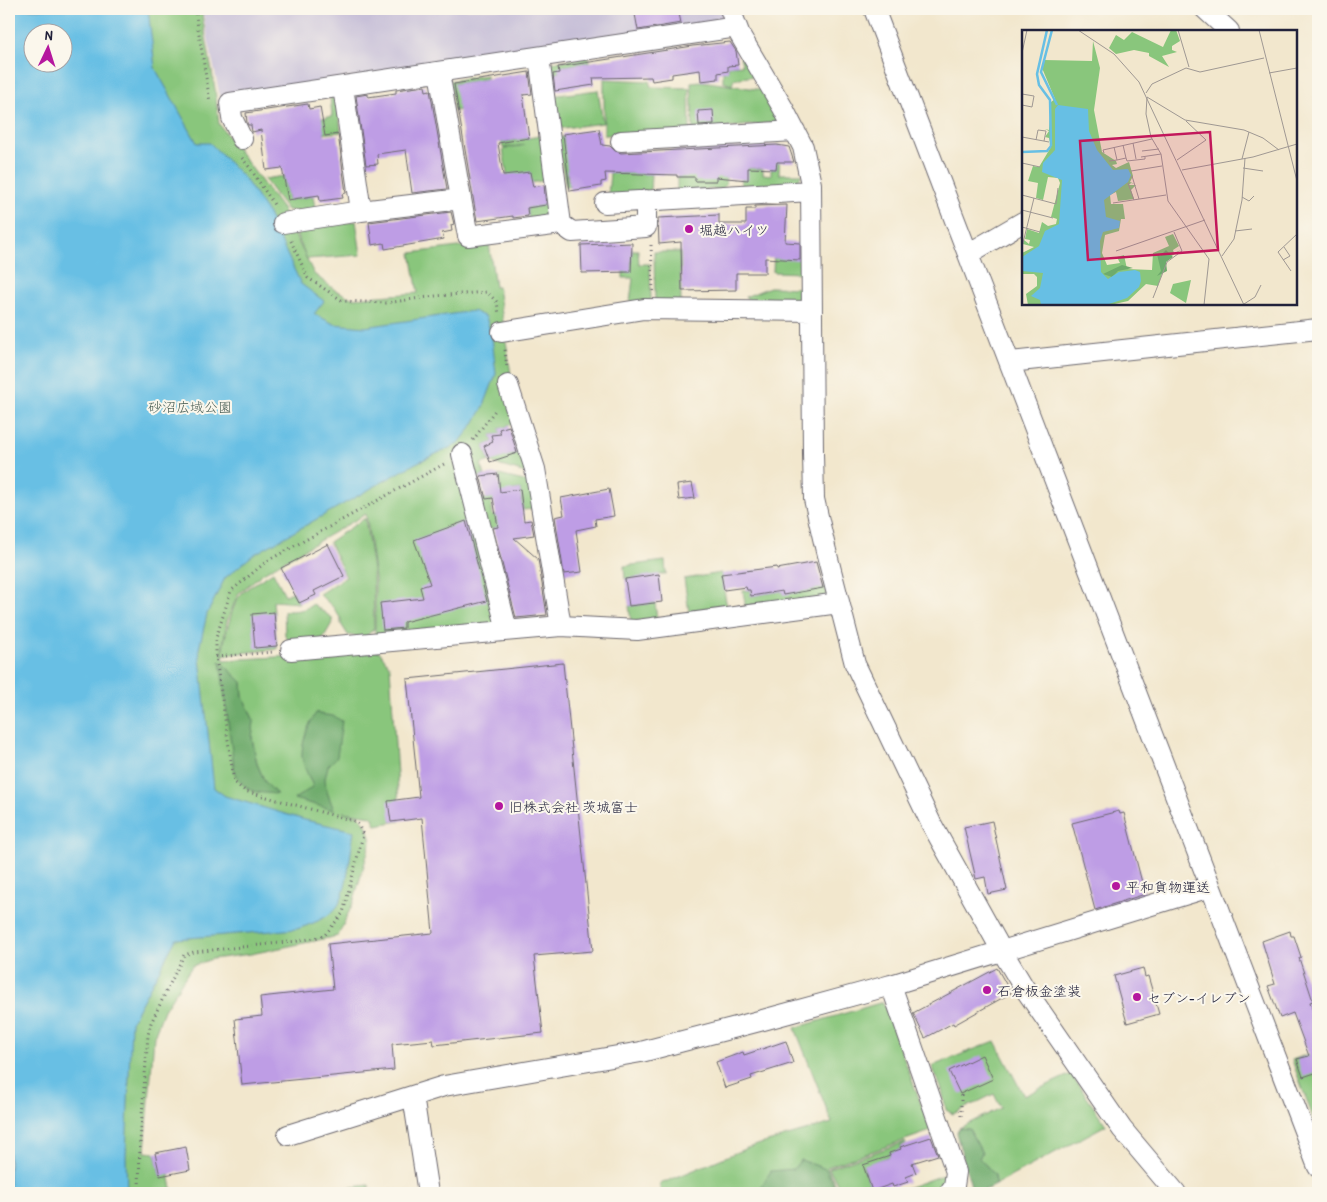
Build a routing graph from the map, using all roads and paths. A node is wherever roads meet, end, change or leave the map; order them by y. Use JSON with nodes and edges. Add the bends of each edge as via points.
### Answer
{"nodes":[{"id":1,"x":195,"y":9,"type":"edge"},
{"id":2,"x":874,"y":9,"type":"edge"},
{"id":3,"x":1204,"y":9,"type":"edge"},
{"id":4,"x":734,"y":18,"type":"edge"},
{"id":5,"x":1228,"y":30,"type":"edge"},
{"id":6,"x":540,"y":57,"type":"junction"},
{"id":7,"x":439,"y":72,"type":"junction"},
{"id":8,"x":343,"y":86,"type":"junction"},
{"id":9,"x":220,"y":105,"type":"junction"},
{"id":10,"x":795,"y":131,"type":"junction"},
{"id":11,"x":620,"y":141,"type":"dead end"},
{"id":12,"x":240,"y":147,"type":"joint"},
{"id":13,"x":811,"y":190,"type":"junction"},
{"id":14,"x":461,"y":199,"type":"junction"},
{"id":15,"x":646,"y":200,"type":"junction"},
{"id":16,"x":605,"y":202,"type":"dead end"},
{"id":17,"x":361,"y":211,"type":"junction"},
{"id":18,"x":283,"y":223,"type":"junction"},
{"id":19,"x":1022,"y":223,"type":"edge"},
{"id":20,"x":562,"y":224,"type":"junction"},
{"id":21,"x":646,"y":227,"type":"junction"},
{"id":22,"x":968,"y":254,"type":"junction"},
{"id":23,"x":654,"y":310,"type":"junction"},
{"id":24,"x":812,"y":311,"type":"junction"},
{"id":25,"x":1318,"y":329,"type":"edge"},
{"id":26,"x":502,"y":332,"type":"junction"},
{"id":27,"x":1010,"y":362,"type":"junction"},
{"id":28,"x":508,"y":385,"type":"junction"},
{"id":29,"x":462,"y":454,"type":"junction"},
{"id":30,"x":839,"y":603,"type":"junction"},
{"id":31,"x":561,"y":626,"type":"junction"},
{"id":32,"x":507,"y":630,"type":"junction"},
{"id":33,"x":291,"y":650,"type":"joint"},
{"id":34,"x":216,"y":657,"type":"junction"},
{"id":35,"x":1210,"y":887,"type":"junction"},
{"id":36,"x":1002,"y":951,"type":"junction"},
{"id":37,"x":891,"y":985,"type":"junction"},
{"id":38,"x":961,"y":1095,"type":"dead end"},
{"id":39,"x":413,"y":1096,"type":"junction"},
{"id":40,"x":961,"y":1116,"type":"dead end"},
{"id":41,"x":288,"y":1135,"type":"dead end"},
{"id":42,"x":1318,"y":1168,"type":"edge"},
{"id":43,"x":139,"y":1193,"type":"edge"},
{"id":44,"x":428,"y":1193,"type":"edge"},
{"id":45,"x":949,"y":1193,"type":"edge"},
{"id":46,"x":1176,"y":1193,"type":"edge"}],
"edges":[{"from":1,"to":9,"type":"path"},
{"from":2,"to":22,"type":"street"},
{"from":3,"to":5,"type":"street"},
{"from":4,"to":6,"type":"street"},
{"from":4,"to":10,"type":"street"},
{"from":6,"to":7,"type":"street"},
{"from":6,"to":20,"type":"street"},
{"from":7,"to":8,"type":"street"},
{"from":7,"to":14,"type":"street"},
{"from":8,"to":9,"type":"street"},
{"from":8,"to":17,"type":"street"},
{"from":9,"to":12,"type":"street","via":[[232,118]]},
{"from":10,"to":11,"type":"street"},
{"from":10,"to":13,"type":"street","via":[[803,147]]},
{"from":12,"to":18,"type":"path"},
{"from":13,"to":15,"type":"street"},
{"from":13,"to":24,"type":"street"},
{"from":14,"to":17,"type":"street"},
{"from":14,"to":20,"type":"street","via":[[468,236]]},
{"from":15,"to":16,"type":"street"},
{"from":15,"to":21,"type":"street"},
{"from":17,"to":18,"type":"street"},
{"from":18,"to":26,"type":"path","via":[[308,278],[343,301],[386,302],[487,292],[497,302]]},
{"from":19,"to":22,"type":"street"},
{"from":20,"to":21,"type":"street","via":[[572,232]]},
{"from":21,"to":23,"type":"path","via":[[650,226]]},
{"from":22,"to":27,"type":"street"},
{"from":23,"to":24,"type":"street"},
{"from":23,"to":26,"type":"street"},
{"from":24,"to":30,"type":"street","via":[[814,499]]},
{"from":25,"to":27,"type":"street"},
{"from":26,"to":28,"type":"path"},
{"from":27,"to":35,"type":"street"},
{"from":28,"to":29,"type":"path","via":[[502,401]]},
{"from":28,"to":31,"type":"street","via":[[535,469]]},
{"from":29,"to":32,"type":"street"},
{"from":29,"to":34,"type":"path","via":[[267,561],[231,591],[216,638]]},
{"from":30,"to":31,"type":"street","via":[[637,630]]},
{"from":30,"to":36,"type":"street","via":[[855,664],[930,823]]},
{"from":31,"to":32,"type":"street"},
{"from":32,"to":33,"type":"street"},
{"from":33,"to":34,"type":"path"},
{"from":34,"to":43,"type":"path","via":[[234,782],[245,791],[356,822],[363,835],[343,913],[324,936],[298,942],[184,954],[148,1035]]},
{"from":35,"to":36,"type":"street"},
{"from":35,"to":42,"type":"street"},
{"from":36,"to":37,"type":"street"},
{"from":36,"to":46,"type":"street","via":[[1122,1129]]},
{"from":37,"to":39,"type":"street","via":[[641,1052],[444,1086]]},
{"from":37,"to":45,"type":"street","via":[[956,1172],[954,1186]]},
{"from":38,"to":40,"type":"path"},
{"from":39,"to":41,"type":"street"},
{"from":39,"to":44,"type":"street"}]}
